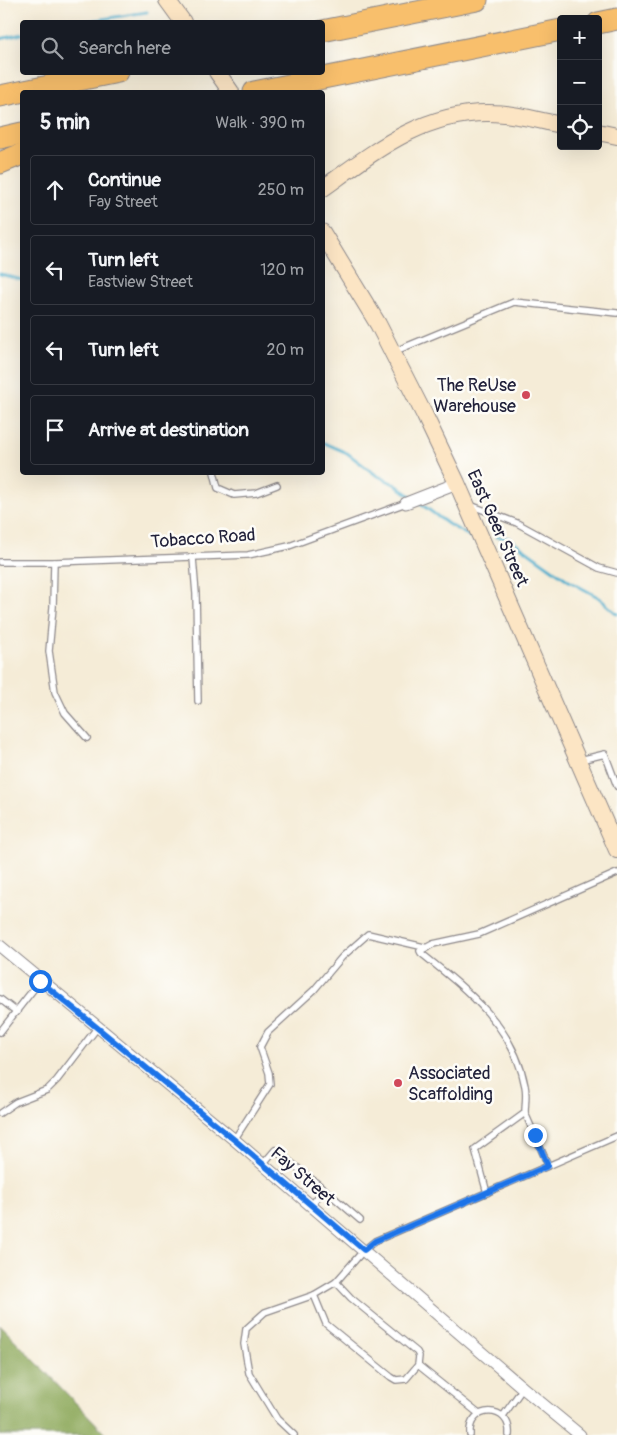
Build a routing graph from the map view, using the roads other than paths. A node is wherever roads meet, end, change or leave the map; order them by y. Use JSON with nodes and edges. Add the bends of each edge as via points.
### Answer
{"nodes":[{"id":1,"x":167,"y":0,"type":"edge"},
{"id":2,"x":477,"y":0,"type":"edge"},
{"id":3,"x":617,"y":19,"type":"edge"},
{"id":4,"x":182,"y":20,"type":"edge"},
{"id":5,"x":602,"y":22,"type":"edge"},
{"id":6,"x":325,"y":30,"type":"edge"},
{"id":7,"x":557,"y":31,"type":"edge"},
{"id":8,"x":103,"y":75,"type":"edge"},
{"id":9,"x":219,"y":75,"type":"edge"},
{"id":10,"x":30,"y":90,"type":"edge"},
{"id":11,"x":230,"y":90,"type":"edge"},
{"id":12,"x":265,"y":90,"type":"edge"},
{"id":13,"x":20,"y":92,"type":"edge"},
{"id":14,"x":0,"y":96,"type":"edge"},
{"id":15,"x":557,"y":124,"type":"edge"},
{"id":16,"x":20,"y":133,"type":"edge"},
{"id":17,"x":602,"y":133,"type":"edge"},
{"id":18,"x":617,"y":136,"type":"edge"},
{"id":19,"x":0,"y":138,"type":"edge"},
{"id":20,"x":20,"y":155,"type":"edge"},
{"id":21,"x":0,"y":163,"type":"edge"},
{"id":22,"x":325,"y":187,"type":"edge"},
{"id":23,"x":325,"y":237,"type":"edge"},
{"id":24,"x":617,"y":313,"type":"edge"},
{"id":25,"x":394,"y":352,"type":"junction"},
{"id":26,"x":215,"y":475,"type":"edge"},
{"id":27,"x":457,"y":483,"type":"junction"},
{"id":28,"x":277,"y":485,"type":"dead end"},
{"id":29,"x":406,"y":503,"type":"joint"},
{"id":30,"x":466,"y":503,"type":"junction"},
{"id":31,"x":193,"y":558,"type":"junction"},
{"id":32,"x":0,"y":562,"type":"edge"},
{"id":33,"x":54,"y":562,"type":"junction"},
{"id":34,"x":617,"y":573,"type":"edge"},
{"id":35,"x":198,"y":701,"type":"dead end"},
{"id":36,"x":87,"y":738,"type":"dead end"},
{"id":37,"x":578,"y":761,"type":"junction"},
{"id":38,"x":617,"y":786,"type":"edge"},
{"id":39,"x":613,"y":831,"type":"edge"},
{"id":40,"x":617,"y":850,"type":"edge"},
{"id":41,"x":617,"y":873,"type":"edge"},
{"id":42,"x":0,"y":946,"type":"edge"},
{"id":43,"x":425,"y":947,"type":"junction"},
{"id":44,"x":40,"y":981,"type":"junction"},
{"id":45,"x":0,"y":999,"type":"edge"},
{"id":46,"x":17,"y":1012,"type":"junction"},
{"id":47,"x":98,"y":1028,"type":"junction"},
{"id":48,"x":0,"y":1032,"type":"edge"},
{"id":49,"x":0,"y":1113,"type":"edge"},
{"id":50,"x":525,"y":1113,"type":"junction"},
{"id":51,"x":617,"y":1136,"type":"edge"},
{"id":52,"x":234,"y":1140,"type":"junction"},
{"id":53,"x":262,"y":1164,"type":"junction"},
{"id":54,"x":548,"y":1166,"type":"junction"},
{"id":55,"x":324,"y":1189,"type":"junction"},
{"id":56,"x":486,"y":1193,"type":"junction"},
{"id":57,"x":311,"y":1206,"type":"junction"},
{"id":58,"x":360,"y":1220,"type":"dead end"},
{"id":59,"x":364,"y":1250,"type":"junction"},
{"id":60,"x":336,"y":1282,"type":"junction"},
{"id":61,"x":314,"y":1295,"type":"junction"},
{"id":62,"x":418,"y":1365,"type":"junction"},
{"id":63,"x":523,"y":1388,"type":"junction"},
{"id":64,"x":479,"y":1414,"type":"junction"},
{"id":65,"x":503,"y":1416,"type":"junction"},
{"id":66,"x":294,"y":1435,"type":"edge"},
{"id":67,"x":470,"y":1435,"type":"edge"},
{"id":68,"x":510,"y":1435,"type":"edge"},
{"id":69,"x":580,"y":1435,"type":"edge"}],
"edges":[{"from":1,"to":4,"type":"main road"},
{"from":2,"to":6,"type":"highway"},
{"from":3,"to":5,"type":"highway"},
{"from":7,"to":12,"type":"highway"},
{"from":8,"to":10,"type":"highway"},
{"from":9,"to":11,"type":"main road"},
{"from":13,"to":14,"type":"highway"},
{"from":15,"to":22,"type":"main road","via":[[489,113],[434,120],[365,158]]},
{"from":16,"to":19,"type":"highway"},
{"from":17,"to":18,"type":"main road"},
{"from":20,"to":21,"type":"highway"},
{"from":23,"to":25,"type":"main road","name":"East Geer Street"},
{"from":24,"to":25,"type":"lane","via":[[514,302]]},
{"from":25,"to":27,"type":"main road","name":"East Geer Street"},
{"from":26,"to":28,"type":"lane","via":[[218,488],[234,495],[256,493]]},
{"from":27,"to":29,"type":"street","name":"Tobacco Road"},
{"from":27,"to":30,"type":"main road","name":"East Geer Street"},
{"from":29,"to":31,"type":"lane","name":"Tobacco Road","via":[[289,546],[248,555]]},
{"from":30,"to":34,"type":"lane","via":[[517,523],[599,568]]},
{"from":30,"to":37,"type":"main road","name":"East Geer Street"},
{"from":31,"to":33,"type":"lane","name":"Tobacco Road"},
{"from":31,"to":35,"type":"lane"},
{"from":32,"to":33,"type":"lane","name":"Tobacco Road"},
{"from":33,"to":36,"type":"lane","via":[[49,651],[55,692],[65,713]]},
{"from":37,"to":38,"type":"lane","via":[[605,754]]},
{"from":37,"to":39,"type":"main road","name":"East Geer Street"},
{"from":39,"to":40,"type":"main road","name":"East Geer Street"},
{"from":41,"to":43,"type":"lane","via":[[479,934]]},
{"from":42,"to":44,"type":"street","name":"Fay Street"},
{"from":43,"to":50,"type":"lane","via":[[421,953],[485,1008],[505,1034],[519,1061],[526,1088]]},
{"from":43,"to":52,"type":"lane","via":[[368,934],[342,957],[314,990],[268,1032],[260,1046],[270,1084]]},
{"from":44,"to":46,"type":"lane"},
{"from":44,"to":47,"type":"street","name":"Fay Street"},
{"from":45,"to":46,"type":"lane"},
{"from":46,"to":48,"type":"lane"},
{"from":47,"to":49,"type":"lane","via":[[47,1090],[16,1102]]},
{"from":47,"to":52,"type":"street","name":"Fay Street"},
{"from":50,"to":54,"type":"lane"},
{"from":50,"to":56,"type":"lane","via":[[475,1150]]},
{"from":51,"to":54,"type":"lane"},
{"from":52,"to":53,"type":"street","name":"Fay Street"},
{"from":53,"to":55,"type":"lane","via":[[274,1150]]},
{"from":53,"to":57,"type":"street","name":"Fay Street"},
{"from":54,"to":56,"type":"lane"},
{"from":55,"to":57,"type":"lane"},
{"from":55,"to":58,"type":"lane"},
{"from":56,"to":59,"type":"lane","via":[[375,1241]]},
{"from":57,"to":59,"type":"street","name":"Fay Street"},
{"from":59,"to":60,"type":"lane"},
{"from":59,"to":63,"type":"street","name":"Fay Street"},
{"from":60,"to":61,"type":"lane"},
{"from":60,"to":62,"type":"lane","via":[[350,1298],[417,1352],[420,1356]]},
{"from":61,"to":62,"type":"lane","via":[[326,1324],[391,1377],[401,1381],[406,1379]]},
{"from":61,"to":66,"type":"lane","via":[[265,1312],[246,1329],[244,1344],[249,1373],[277,1420]]},
{"from":62,"to":64,"type":"lane"},
{"from":63,"to":65,"type":"lane"},
{"from":63,"to":69,"type":"street","name":"Fay Street"},
{"from":64,"to":65,"type":"lane","via":[[489,1411]]},
{"from":64,"to":67,"type":"lane","via":[[471,1426]]},
{"from":65,"to":68,"type":"lane"}]}
